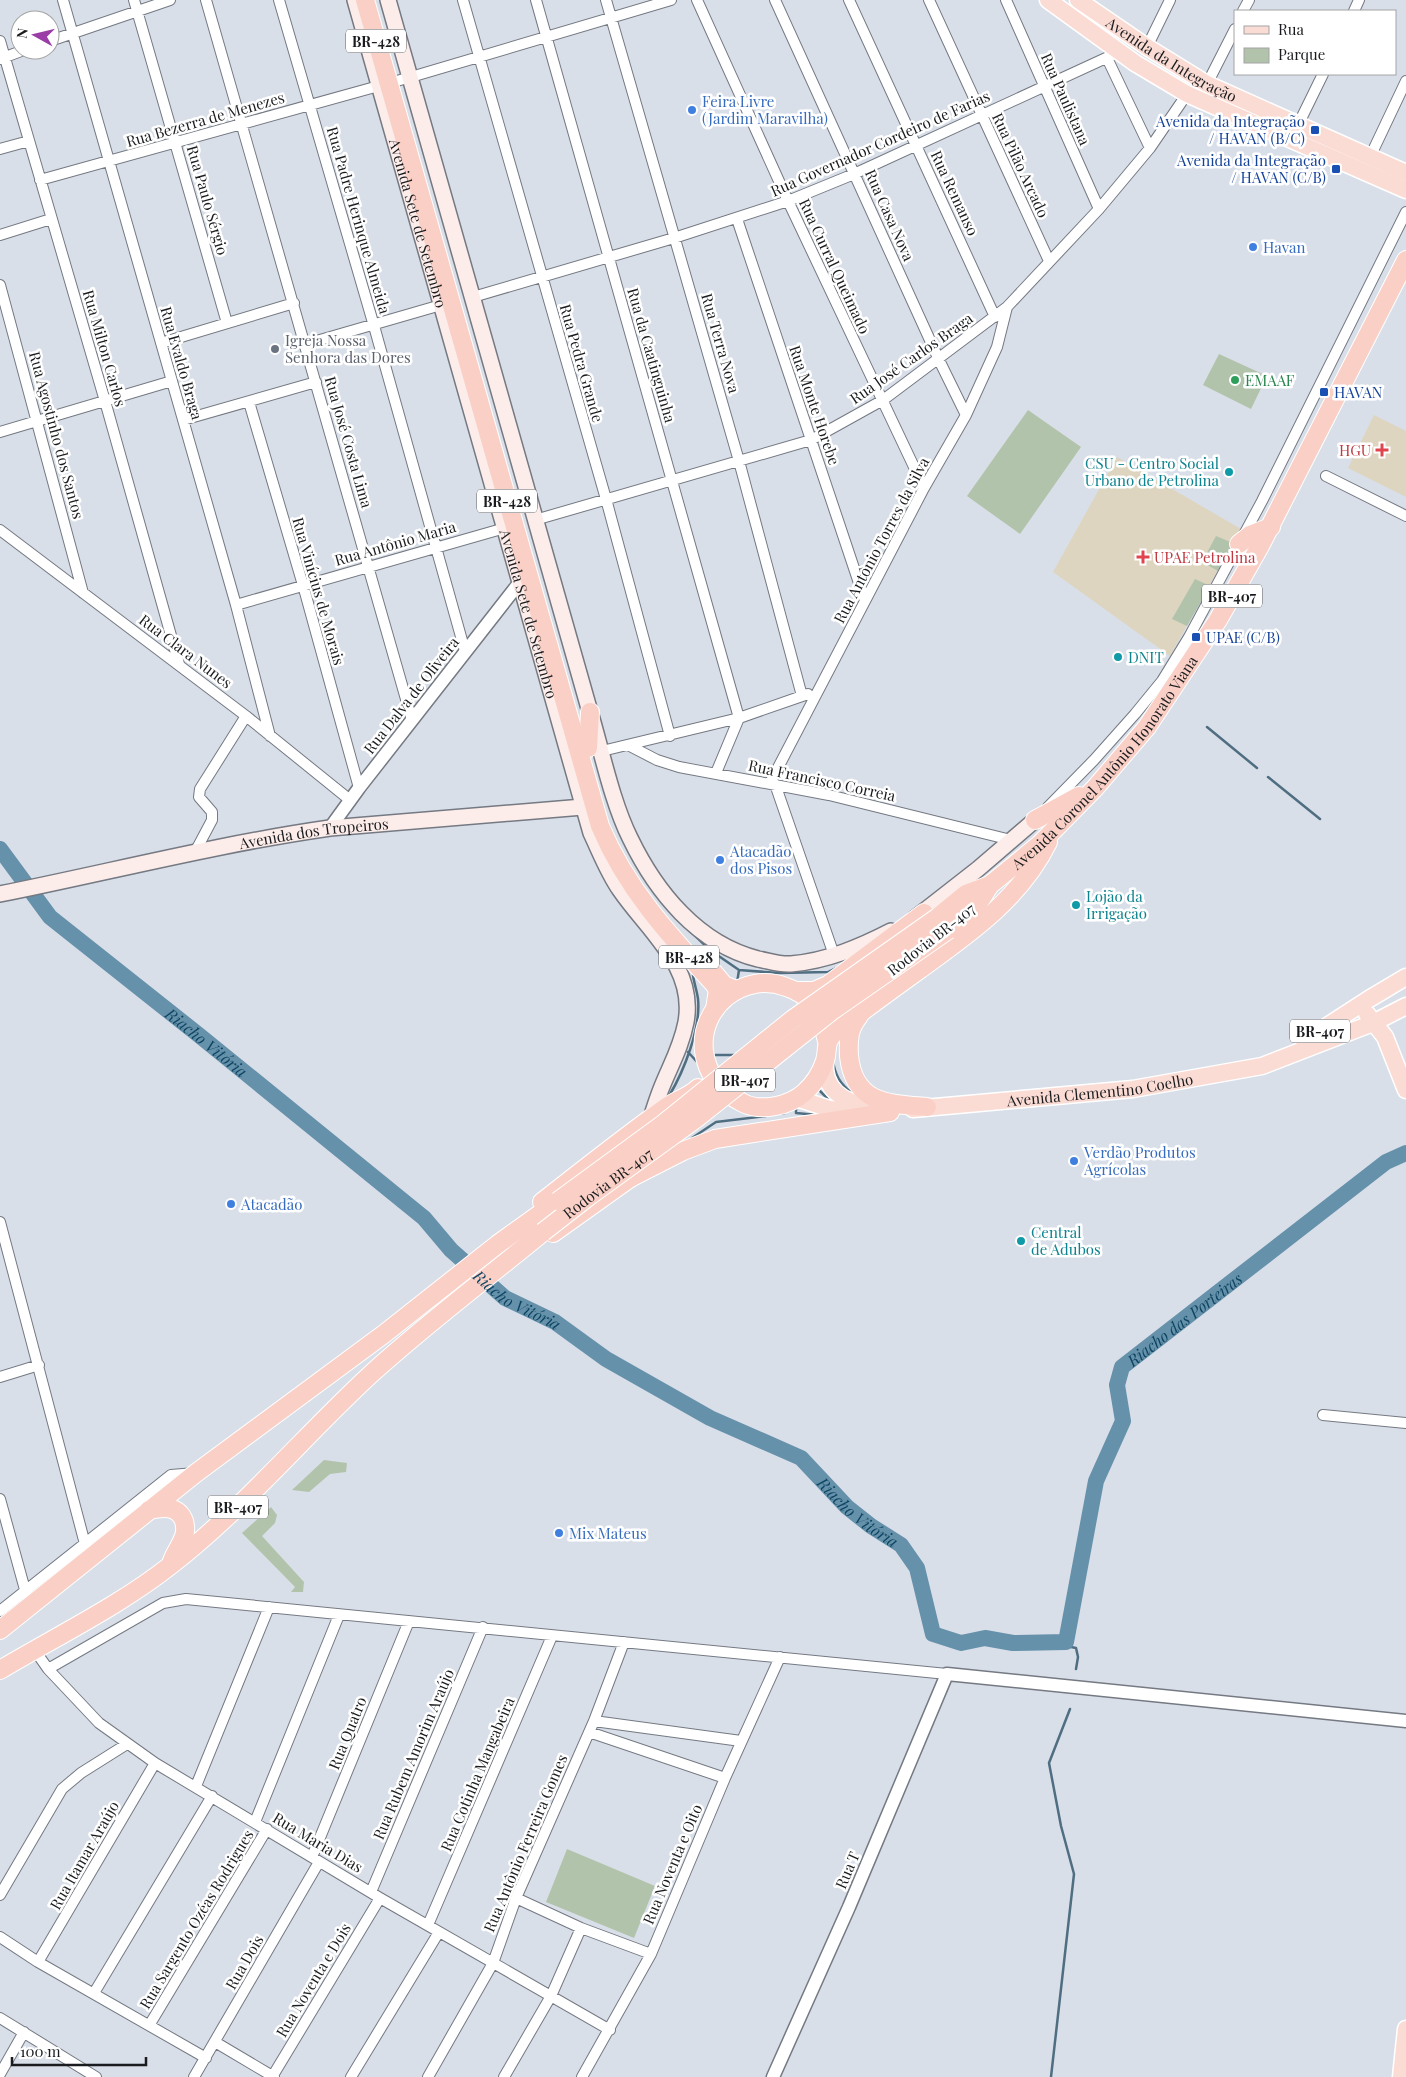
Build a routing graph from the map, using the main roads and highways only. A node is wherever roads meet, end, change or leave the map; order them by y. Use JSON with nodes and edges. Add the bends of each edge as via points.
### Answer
{"nodes":[{"id":1,"x":388,"y":0,"type":"edge"},
{"id":2,"x":1048,"y":0,"type":"edge"},
{"id":3,"x":1078,"y":0,"type":"edge"},
{"id":4,"x":365,"y":2,"type":"edge"},
{"id":5,"x":1094,"y":12,"type":"junction"},
{"id":6,"x":1080,"y":23,"type":"junction"},
{"id":7,"x":361,"y":25,"type":"joint"},
{"id":8,"x":1172,"y":63,"type":"junction"},
{"id":9,"x":1163,"y":80,"type":"junction"},
{"id":10,"x":394,"y":81,"type":"junction"},
{"id":11,"x":1406,"y":173,"type":"edge"},
{"id":12,"x":1406,"y":190,"type":"edge"},
{"id":13,"x":1406,"y":260,"type":"edge"},
{"id":14,"x":1270,"y":527,"type":"junction"},
{"id":15,"x":1239,"y":544,"type":"road end"},
{"id":16,"x":536,"y":618,"type":"junction"},
{"id":17,"x":590,"y":712,"type":"joint"},
{"id":18,"x":595,"y":749,"type":"junction"},
{"id":19,"x":1095,"y":788,"type":"junction"},
{"id":20,"x":583,"y":807,"type":"junction"},
{"id":21,"x":1034,"y":820,"type":"joint"},
{"id":22,"x":1054,"y":830,"type":"junction"},
{"id":23,"x":601,"y":854,"type":"junction"},
{"id":24,"x":620,"y":868,"type":"junction"},
{"id":25,"x":990,"y":885,"type":"joint"},
{"id":26,"x":7,"y":892,"type":"edge"},
{"id":27,"x":937,"y":920,"type":"junction"},
{"id":28,"x":1406,"y":977,"type":"edge"},
{"id":29,"x":736,"y":990,"type":"junction"},
{"id":30,"x":796,"y":991,"type":"junction"},
{"id":31,"x":1369,"y":999,"type":"junction"},
{"id":32,"x":1406,"y":1006,"type":"edge"},
{"id":33,"x":715,"y":1009,"type":"junction"},
{"id":34,"x":862,"y":1013,"type":"junction"},
{"id":35,"x":1373,"y":1023,"type":"junction"},
{"id":36,"x":827,"y":1041,"type":"junction"},
{"id":37,"x":825,"y":1061,"type":"junction"},
{"id":38,"x":705,"y":1062,"type":"junction"},
{"id":39,"x":1271,"y":1063,"type":"junction"},
{"id":40,"x":1406,"y":1090,"type":"edge"},
{"id":41,"x":796,"y":1098,"type":"junction"},
{"id":42,"x":739,"y":1101,"type":"junction"},
{"id":43,"x":927,"y":1107,"type":"junction"},
{"id":44,"x":890,"y":1112,"type":"junction"},
{"id":45,"x":651,"y":1118,"type":"junction"},
{"id":46,"x":630,"y":1178,"type":"junction"},
{"id":47,"x":503,"y":1240,"type":"junction"},
{"id":48,"x":526,"y":1246,"type":"junction"},
{"id":49,"x":150,"y":1510,"type":"junction"},
{"id":50,"x":170,"y":1566,"type":"junction"},
{"id":51,"x":0,"y":1630,"type":"edge"},
{"id":52,"x":0,"y":1670,"type":"edge"},
{"id":53,"x":1406,"y":2029,"type":"edge"},
{"id":54,"x":1401,"y":2077,"type":"edge"}],
"edges":[{"from":1,"to":10,"type":"main road","name":"Avenida Sete de Setembro"},
{"from":2,"to":6,"type":"main road","name":"Avenida da Integração"},
{"from":3,"to":5,"type":"main road","name":"Avenida da Integração"},
{"from":4,"to":7,"type":"highway"},
{"from":4,"to":10,"type":"highway","name":"Avenida Sete de Setembro","number":"BR-428"},
{"from":5,"to":6,"type":"main road","via":[[1082,14]]},
{"from":5,"to":8,"type":"main road","name":"Avenida da Integração"},
{"from":6,"to":9,"type":"main road","name":"Avenida da Integração","via":[[1113,55]]},
{"from":7,"to":10,"type":"main road","name":"Avenida Sete de Setembro"},
{"from":8,"to":9,"type":"main road","via":[[1170,73]]},
{"from":8,"to":11,"type":"main road","name":"Avenida da Integração","via":[[1207,84]]},
{"from":9,"to":12,"type":"main road","name":"Avenida da Integração","via":[[1187,94]]},
{"from":10,"to":16,"type":"highway","name":"Avenida Sete de Setembro","number":"BR-428"},
{"from":10,"to":16,"type":"main road","name":"Avenida Sete de Setembro","via":[[441,305],[520,582]]},
{"from":10,"to":17,"type":"main road","name":"Avenida Sete de Setembro","via":[[473,297]]},
{"from":10,"to":18,"type":"highway","name":"Avenida Sete de Setembro","number":"BR-428"},
{"from":13,"to":14,"type":"highway","name":"Avenida Coronel Antônio Honorato Viana","number":"BR-407"},
{"from":14,"to":15,"type":"highway","via":[[1250,535]]},
{"from":14,"to":19,"type":"highway","name":"Avenida Coronel Antônio Honorato Viana","number":"BR-407","via":[[1218,620],[1147,727]]},
{"from":16,"to":20,"type":"main road","name":"Avenida Sete de Setembro"},
{"from":16,"to":24,"type":"highway","name":"Avenida Sete de Setembro","number":"BR-428","via":[[600,826]]},
{"from":17,"to":18,"type":"highway"},
{"from":18,"to":27,"type":"main road","name":"Avenida Sete de Setembro","via":[[622,820],[650,874],[686,918],[725,947],[766,961],[790,964],[834,955]]},
{"from":18,"to":29,"type":"highway","name":"Avenida Sete de Setembro","number":"BR-428","via":[[610,825],[619,847],[656,903],[724,986]]},
{"from":19,"to":21,"type":"highway"},
{"from":19,"to":22,"type":"highway","name":"Avenida Coronel Antônio Honorato Viana","number":"BR-407"},
{"from":20,"to":23,"type":"main road","name":"Avenida Sete de Setembro"},
{"from":20,"to":26,"type":"main road","name":"Avenida dos Tropeiros","via":[[330,828],[252,840]]},
{"from":21,"to":27,"type":"main road","name":"Avenida Sete de Setembro","via":[[1011,840]]},
{"from":22,"to":25,"type":"highway","name":"Avenida Coronel Antônio Honorato Viana","number":"BR-407"},
{"from":22,"to":34,"type":"highway","number":"BR-407","via":[[1040,857],[1010,898],[977,927]]},
{"from":23,"to":24,"type":"highway"},
{"from":23,"to":45,"type":"main road","name":"Avenida Sete de Setembro","via":[[619,889],[676,961],[684,980],[688,1002],[686,1020],[673,1065]]},
{"from":24,"to":33,"type":"highway","name":"Avenida Sete de Setembro","number":"BR-428","via":[[648,909],[714,984],[718,990]]},
{"from":25,"to":27,"type":"highway","name":"Rodovia BR-407","number":"BR-407","via":[[976,907]]},
{"from":27,"to":30,"type":"highway","number":"BR-407","via":[[828,985],[814,991]]},
{"from":27,"to":47,"type":"highway","name":"Rodovia BR-407","number":"BR-407","bridge":true,"via":[[793,1019],[656,1129]]},
{"from":27,"to":48,"type":"highway","name":"Rodovia BR-407","number":"BR-407","bridge":true,"via":[[833,1010],[697,1118]]},
{"from":28,"to":31,"type":"main road","name":"Avenida Clementino Coelho","number":"BR-407"},
{"from":29,"to":30,"type":"highway","via":[[756,983],[776,983]]},
{"from":29,"to":33,"type":"highway"},
{"from":30,"to":36,"type":"highway","via":[[812,1004],[822,1021]]},
{"from":31,"to":35,"type":"main road","via":[[1365,1010]]},
{"from":31,"to":39,"type":"main road","name":"Avenida Clementino Coelho","number":"BR-407"},
{"from":32,"to":35,"type":"main road","name":"Avenida Clementino Coelho","number":"BR-407"},
{"from":33,"to":38,"type":"highway","via":[[708,1020],[703,1041]]},
{"from":34,"to":36,"type":"highway","number":"BR-407"},
{"from":34,"to":43,"type":"highway","via":[[849,1032],[848,1044],[851,1070],[857,1082],[863,1090],[885,1103]]},
{"from":35,"to":39,"type":"main road","name":"Avenida Clementino Coelho","number":"BR-407"},
{"from":35,"to":40,"type":"main road","via":[[1385,1037]]},
{"from":36,"to":37,"type":"highway"},
{"from":37,"to":41,"type":"highway","via":[[817,1079]]},
{"from":37,"to":43,"type":"main road","name":"Avenida Clementino Coelho","via":[[824,1074],[828,1084],[851,1102],[877,1107]]},
{"from":38,"to":42,"type":"highway","via":[[714,1081]]},
{"from":38,"to":45,"type":"highway","number":"BR-407","via":[[705,1077],[696,1090]]},
{"from":39,"to":43,"type":"main road","name":"Avenida Clementino Coelho","number":"BR-407","via":[[1133,1089]]},
{"from":41,"to":42,"type":"highway","via":[[786,1104],[766,1107]]},
{"from":41,"to":44,"type":"main road","name":"Avenida Clementino Coelho","via":[[844,1112]]},
{"from":42,"to":46,"type":"highway","number":"BR-407","via":[[727,1103]]},
{"from":43,"to":44,"type":"main road","name":"Avenida Clementino Coelho"},
{"from":44,"to":46,"type":"highway","via":[[715,1139]]},
{"from":45,"to":47,"type":"highway","number":"BR-407","via":[[526,1214]]},
{"from":46,"to":48,"type":"highway","number":"BR-407","via":[[535,1245]]},
{"from":47,"to":49,"type":"highway","name":"Rodovia BR-407","number":"BR-407"},
{"from":48,"to":50,"type":"highway","name":"Rodovia BR-407","number":"BR-407","via":[[452,1304],[365,1381],[248,1498]]},
{"from":49,"to":50,"type":"highway","via":[[161,1507],[174,1509],[185,1523],[184,1536]]},
{"from":49,"to":51,"type":"highway","number":"BR-407","via":[[28,1598]]},
{"from":50,"to":52,"type":"highway","number":"BR-407","via":[[103,1610]]},
{"from":53,"to":54,"type":"main road"}]}
